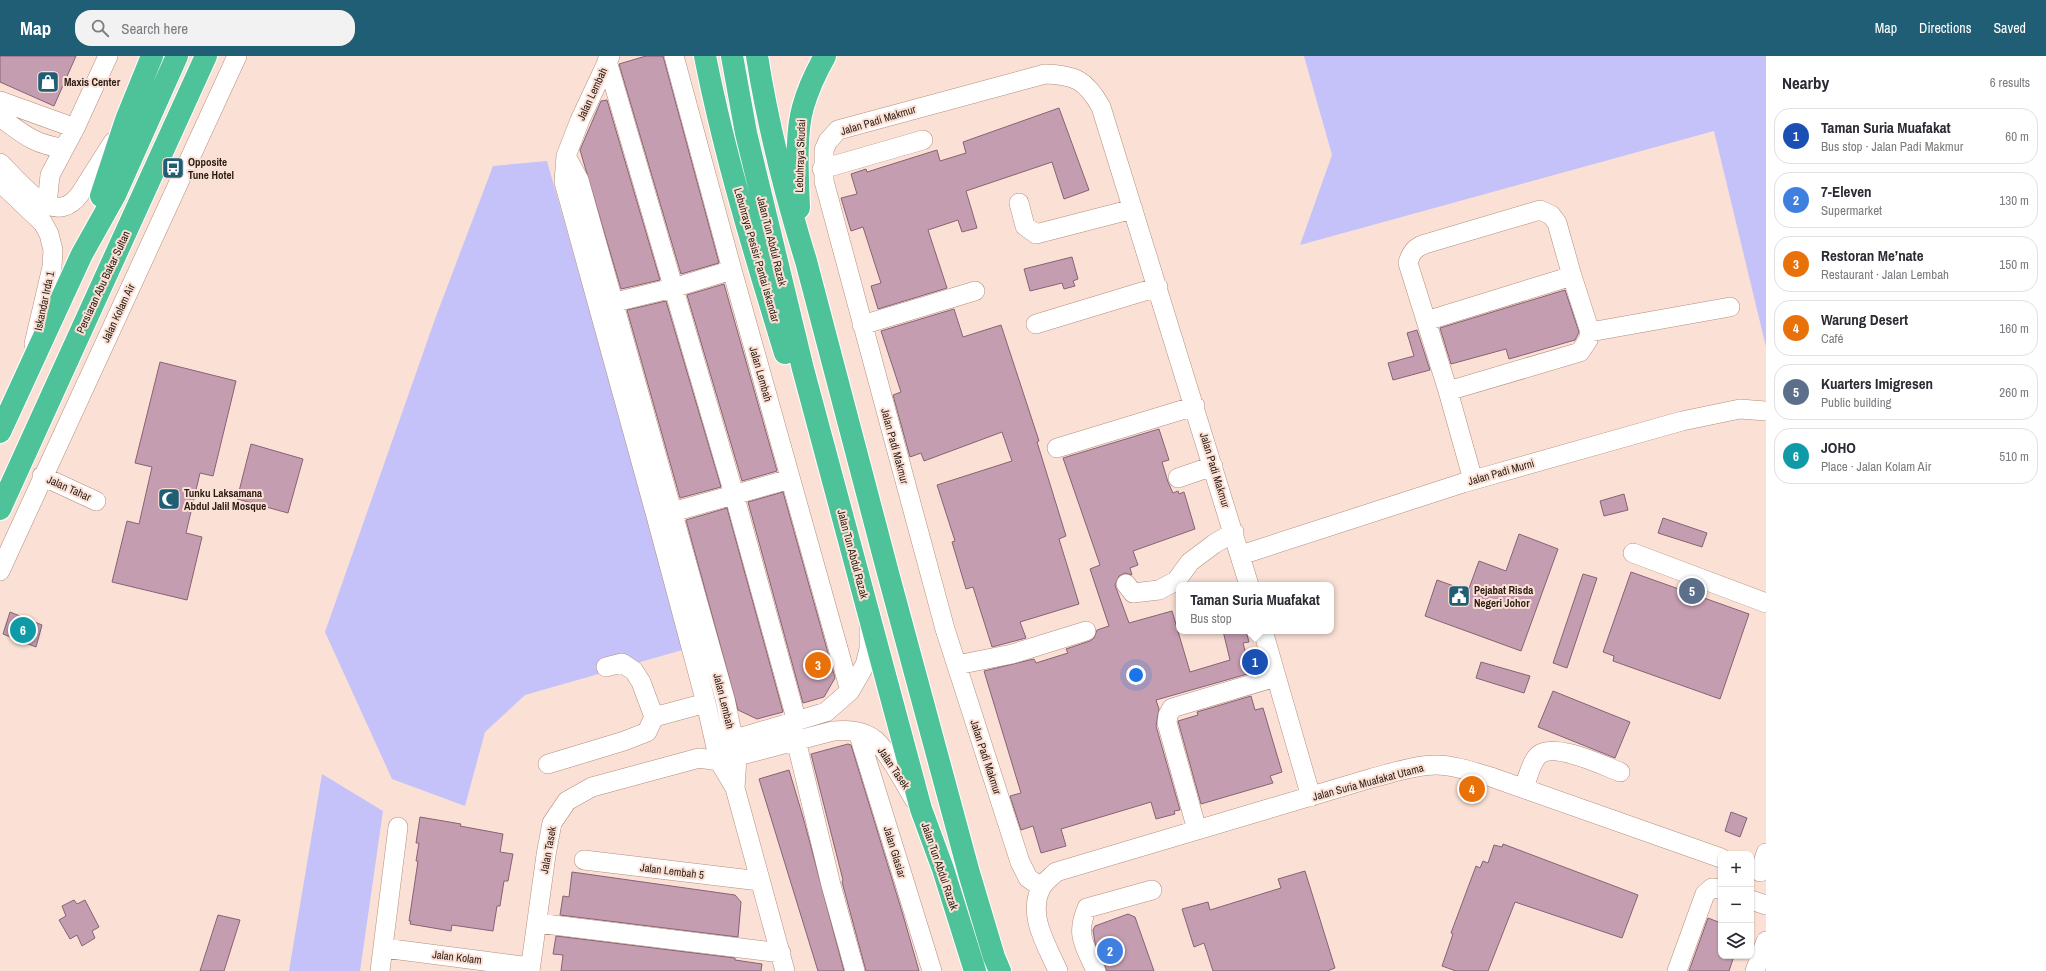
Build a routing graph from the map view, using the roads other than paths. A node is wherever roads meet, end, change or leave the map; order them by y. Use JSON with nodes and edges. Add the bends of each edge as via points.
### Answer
{"nodes":[{"id":1,"x":108,"y":56,"type":"edge"},
{"id":2,"x":152,"y":56,"type":"edge"},
{"id":3,"x":177,"y":56,"type":"edge"},
{"id":4,"x":206,"y":56,"type":"edge"},
{"id":5,"x":210,"y":56,"type":"edge"},
{"id":6,"x":237,"y":56,"type":"edge"},
{"id":7,"x":674,"y":56,"type":"edge"},
{"id":8,"x":705,"y":56,"type":"edge"},
{"id":9,"x":732,"y":56,"type":"edge"},
{"id":10,"x":758,"y":56,"type":"edge"},
{"id":11,"x":826,"y":56,"type":"edge"},
{"id":12,"x":608,"y":58,"type":"edge"},
{"id":13,"x":196,"y":79,"type":"junction"},
{"id":14,"x":0,"y":101,"type":"edge"},
{"id":15,"x":0,"y":117,"type":"edge"},
{"id":16,"x":126,"y":120,"type":"junction"},
{"id":17,"x":75,"y":128,"type":"junction"},
{"id":18,"x":923,"y":140,"type":"dead end"},
{"id":19,"x":64,"y":148,"type":"junction"},
{"id":20,"x":0,"y":163,"type":"edge"},
{"id":21,"x":822,"y":169,"type":"junction"},
{"id":22,"x":0,"y":182,"type":"edge"},
{"id":23,"x":1019,"y":203,"type":"dead end"},
{"id":24,"x":52,"y":207,"type":"junction"},
{"id":25,"x":1133,"y":209,"type":"junction"},
{"id":26,"x":82,"y":254,"type":"junction"},
{"id":27,"x":806,"y":261,"type":"junction"},
{"id":28,"x":732,"y":270,"type":"junction"},
{"id":29,"x":1572,"y":276,"type":"junction"},
{"id":30,"x":1158,"y":287,"type":"junction"},
{"id":31,"x":673,"y":288,"type":"junction"},
{"id":32,"x":975,"y":291,"type":"dead end"},
{"id":33,"x":606,"y":305,"type":"junction"},
{"id":34,"x":1730,"y":308,"type":"dead end"},
{"id":35,"x":1426,"y":321,"type":"junction"},
{"id":36,"x":1036,"y":324,"type":"dead end"},
{"id":37,"x":862,"y":325,"type":"junction"},
{"id":38,"x":1590,"y":332,"type":"junction"},
{"id":39,"x":29,"y":368,"type":"junction"},
{"id":40,"x":1448,"y":391,"type":"junction"},
{"id":41,"x":1195,"y":406,"type":"junction"},
{"id":42,"x":1766,"y":411,"type":"edge"},
{"id":43,"x":0,"y":432,"type":"edge"},
{"id":44,"x":825,"y":448,"type":"junction"},
{"id":45,"x":1057,"y":448,"type":"dead end"},
{"id":46,"x":1213,"y":466,"type":"junction"},
{"id":47,"x":42,"y":476,"type":"junction"},
{"id":48,"x":1178,"y":478,"type":"dead end"},
{"id":49,"x":790,"y":479,"type":"junction"},
{"id":50,"x":1473,"y":480,"type":"junction"},
{"id":51,"x":734,"y":494,"type":"junction"},
{"id":52,"x":96,"y":500,"type":"dead end"},
{"id":53,"x":0,"y":509,"type":"edge"},
{"id":54,"x":664,"y":514,"type":"junction"},
{"id":55,"x":1234,"y":532,"type":"junction"},
{"id":56,"x":1633,"y":553,"type":"dead end"},
{"id":57,"x":1241,"y":555,"type":"junction"},
{"id":58,"x":0,"y":571,"type":"edge"},
{"id":59,"x":1248,"y":582,"type":"edge"},
{"id":60,"x":1126,"y":584,"type":"dead end"},
{"id":61,"x":1766,"y":603,"type":"edge"},
{"id":62,"x":868,"y":614,"type":"junction"},
{"id":63,"x":1086,"y":631,"type":"dead end"},
{"id":64,"x":1264,"y":634,"type":"edge"},
{"id":65,"x":957,"y":665,"type":"junction"},
{"id":66,"x":606,"y":667,"type":"dead end"},
{"id":67,"x":1276,"y":677,"type":"junction"},
{"id":68,"x":850,"y":691,"type":"junction"},
{"id":69,"x":706,"y":703,"type":"junction"},
{"id":70,"x":654,"y":717,"type":"junction"},
{"id":71,"x":797,"y":731,"type":"junction"},
{"id":72,"x":858,"y":732,"type":"junction"},
{"id":73,"x":726,"y":751,"type":"junction"},
{"id":74,"x":548,"y":764,"type":"dead end"},
{"id":75,"x":1620,"y":772,"type":"dead end"},
{"id":76,"x":1524,"y":787,"type":"junction"},
{"id":77,"x":1311,"y":797,"type":"junction"},
{"id":78,"x":921,"y":809,"type":"junction"},
{"id":79,"x":398,"y":828,"type":"dead end"},
{"id":80,"x":1197,"y":830,"type":"junction"},
{"id":81,"x":1766,"y":853,"type":"edge"},
{"id":82,"x":1718,"y":857,"type":"edge"},
{"id":83,"x":584,"y":860,"type":"dead end"},
{"id":84,"x":1759,"y":872,"type":"edge"},
{"id":85,"x":760,"y":881,"type":"junction"},
{"id":86,"x":1041,"y":887,"type":"junction"},
{"id":87,"x":1717,"y":888,"type":"edge"},
{"id":88,"x":1152,"y":890,"type":"dead end"},
{"id":89,"x":1754,"y":901,"type":"edge"},
{"id":90,"x":1766,"y":906,"type":"edge"},
{"id":91,"x":537,"y":923,"type":"junction"},
{"id":92,"x":1766,"y":941,"type":"edge"},
{"id":93,"x":384,"y":948,"type":"junction"},
{"id":94,"x":781,"y":952,"type":"junction"},
{"id":95,"x":530,"y":969,"type":"edge"},
{"id":96,"x":380,"y":971,"type":"edge"},
{"id":97,"x":785,"y":971,"type":"edge"},
{"id":98,"x":855,"y":971,"type":"edge"},
{"id":99,"x":932,"y":971,"type":"edge"},
{"id":100,"x":975,"y":971,"type":"edge"},
{"id":101,"x":1000,"y":971,"type":"edge"},
{"id":102,"x":1058,"y":971,"type":"edge"},
{"id":103,"x":1096,"y":971,"type":"edge"},
{"id":104,"x":1677,"y":971,"type":"edge"},
{"id":105,"x":1754,"y":971,"type":"edge"}],
"edges":[{"from":1,"to":17,"type":"street"},
{"from":2,"to":16,"type":"highway"},
{"from":3,"to":26,"type":"highway","via":[[115,195]]},
{"from":4,"to":13,"type":"highway","name":"Persiaran Abu Bakar Sultan"},
{"from":5,"to":13,"type":"highway"},
{"from":6,"to":47,"type":"street","name":"Jalan Kolam Air"},
{"from":7,"to":28,"type":"street","name":"Jalan Lembah"},
{"from":8,"to":44,"type":"highway","name":"Lebuhraya Pesisir Pantai Iskandar","via":[[746,223],[776,325],[792,376]]},
{"from":9,"to":44,"type":"highway","name":"Jalan Tun Abdul Razak","via":[[746,133],[803,369]]},
{"from":10,"to":27,"type":"highway","via":[[767,118]]},
{"from":11,"to":27,"type":"highway","name":"Lebuhraya Skudai","via":[[810,85],[802,108],[799,215]]},
{"from":12,"to":31,"type":"street"},
{"from":12,"to":33,"type":"street","name":"Jalan Lembah","via":[[566,156],[579,180]]},
{"from":13,"to":53,"type":"highway","name":"Persiaran Abu Bakar Sultan"},
{"from":14,"to":17,"type":"street"},
{"from":15,"to":19,"type":"street","via":[[29,138],[46,146]]},
{"from":16,"to":24,"type":"street","via":[[75,201],[66,208]]},
{"from":16,"to":26,"type":"highway"},
{"from":17,"to":19,"type":"street"},
{"from":18,"to":21,"type":"street"},
{"from":19,"to":24,"type":"street","via":[[50,175],[47,187]]},
{"from":20,"to":24,"type":"street","via":[[42,203]]},
{"from":21,"to":25,"type":"street","name":"Jalan Padi Makmur","via":[[824,150],[838,130],[1045,74],[1063,74],[1079,80],[1092,91],[1100,107]]},
{"from":21,"to":37,"type":"street","name":"Jalan Padi Makmur"},
{"from":22,"to":39,"type":"street","name":"Iskandar Irda 1","via":[[43,223],[53,250],[52,267]]},
{"from":23,"to":25,"type":"street","via":[[1025,226],[1036,234]]},
{"from":25,"to":30,"type":"street","name":"Jalan Padi Makmur"},
{"from":26,"to":39,"type":"highway"},
{"from":27,"to":101,"type":"highway","via":[[965,857]]},
{"from":28,"to":31,"type":"street"},
{"from":28,"to":49,"type":"street","name":"Jalan Lembah"},
{"from":29,"to":35,"type":"street"},
{"from":29,"to":35,"type":"street","via":[[1557,223],[1551,215],[1540,210],[1425,244],[1416,247],[1408,263]]},
{"from":29,"to":38,"type":"street"},
{"from":30,"to":36,"type":"street"},
{"from":30,"to":41,"type":"street","name":"Jalan Padi Makmur"},
{"from":31,"to":33,"type":"street"},
{"from":31,"to":51,"type":"street"},
{"from":32,"to":37,"type":"street"},
{"from":33,"to":54,"type":"street","name":"Jalan Lembah"},
{"from":34,"to":38,"type":"street"},
{"from":35,"to":40,"type":"street"},
{"from":37,"to":65,"type":"street","name":"Jalan Padi Makmur"},
{"from":38,"to":40,"type":"street","via":[[1580,352]]},
{"from":39,"to":43,"type":"highway"},
{"from":40,"to":50,"type":"street"},
{"from":41,"to":45,"type":"street"},
{"from":41,"to":46,"type":"street","name":"Jalan Padi Makmur"},
{"from":42,"to":50,"type":"street","name":"Jalan Padi Murni","via":[[1740,409],[1682,421]]},
{"from":44,"to":62,"type":"highway","name":"Jalan Tun Abdul Razak"},
{"from":46,"to":48,"type":"street"},
{"from":46,"to":55,"type":"street","name":"Jalan Padi Makmur"},
{"from":47,"to":52,"type":"street","name":"Jalan Tahar"},
{"from":47,"to":58,"type":"street","name":"Jalan Kolam Air"},
{"from":49,"to":51,"type":"street"},
{"from":49,"to":68,"type":"street","name":"Jalan Lembah"},
{"from":50,"to":57,"type":"street","name":"Jalan Padi Murni"},
{"from":51,"to":54,"type":"street"},
{"from":51,"to":71,"type":"street"},
{"from":54,"to":69,"type":"street","name":"Jalan Lembah"},
{"from":54,"to":73,"type":"street","name":"Jalan Lembah","via":[[725,699]]},
{"from":55,"to":57,"type":"street","name":"Jalan Padi Makmur"},
{"from":55,"to":60,"type":"street","via":[[1190,562],[1176,580],[1159,590],[1133,593]]},
{"from":56,"to":61,"type":"street"},
{"from":57,"to":59,"type":"street","name":"Jalan Padi Makmur"},
{"from":62,"to":68,"type":"street","name":"Jalan Tasek","via":[[869,649],[866,665]]},
{"from":62,"to":78,"type":"highway","name":"Jalan Tun Abdul Razak"},
{"from":63,"to":65,"type":"street","via":[[1012,654]]},
{"from":64,"to":67,"type":"street"},
{"from":65,"to":86,"type":"street","name":"Jalan Padi Makmur","via":[[1020,862],[1028,878]]},
{"from":66,"to":70,"type":"street","via":[[622,663],[634,671],[641,682]]},
{"from":67,"to":77,"type":"street"},
{"from":67,"to":80,"type":"street","via":[[1188,702],[1172,708],[1168,714],[1167,723]]},
{"from":68,"to":71,"type":"street","name":"Jalan Tasek","via":[[826,712]]},
{"from":69,"to":70,"type":"street"},
{"from":69,"to":73,"type":"street","name":"Jalan Lembah"},
{"from":70,"to":74,"type":"street","via":[[647,732]]},
{"from":71,"to":72,"type":"street","name":"Jalan Tasek"},
{"from":71,"to":73,"type":"street","name":"Jalan Tasek"},
{"from":71,"to":98,"type":"street","via":[[831,885]]},
{"from":72,"to":78,"type":"street","name":"Jalan Tasek","via":[[874,740]]},
{"from":72,"to":99,"type":"street","name":"Jalan Glasiar"},
{"from":73,"to":85,"type":"street","name":"Jalan Lembah"},
{"from":73,"to":91,"type":"street","name":"Jalan Tasek","via":[[592,787],[567,801],[552,823]]},
{"from":75,"to":76,"type":"street","via":[[1560,751],[1547,750],[1536,758]]},
{"from":76,"to":77,"type":"street","name":"Jalan Suria Muafakat Utama","via":[[1466,770],[1436,765],[1416,767],[1372,778]]},
{"from":76,"to":82,"type":"street","name":"Jalan Suria Muafakat Utama"},
{"from":77,"to":80,"type":"street","name":"Jalan Suria Muafakat Utama"},
{"from":78,"to":100,"type":"highway","name":"Jalan Tun Abdul Razak"},
{"from":79,"to":93,"type":"street"},
{"from":80,"to":86,"type":"street","name":"Jalan Suria Muafakat Utama","via":[[1056,872]]},
{"from":81,"to":84,"type":"street"},
{"from":83,"to":85,"type":"street","name":"Jalan Lembah 5"},
{"from":85,"to":94,"type":"street","name":"Jalan Lembah"},
{"from":86,"to":102,"type":"street","via":[[1036,904],[1037,923]]},
{"from":87,"to":104,"type":"street","via":[[1705,894]]},
{"from":88,"to":103,"type":"street","via":[[1086,908],[1080,934]]},
{"from":89,"to":90,"type":"street"},
{"from":91,"to":94,"type":"street"},
{"from":91,"to":95,"type":"street","name":"Jalan Tasek"},
{"from":92,"to":105,"type":"street"},
{"from":93,"to":95,"type":"street","name":"Jalan Kolam"},
{"from":93,"to":96,"type":"street"},
{"from":94,"to":97,"type":"street","name":"Jalan Lembah"}]}
